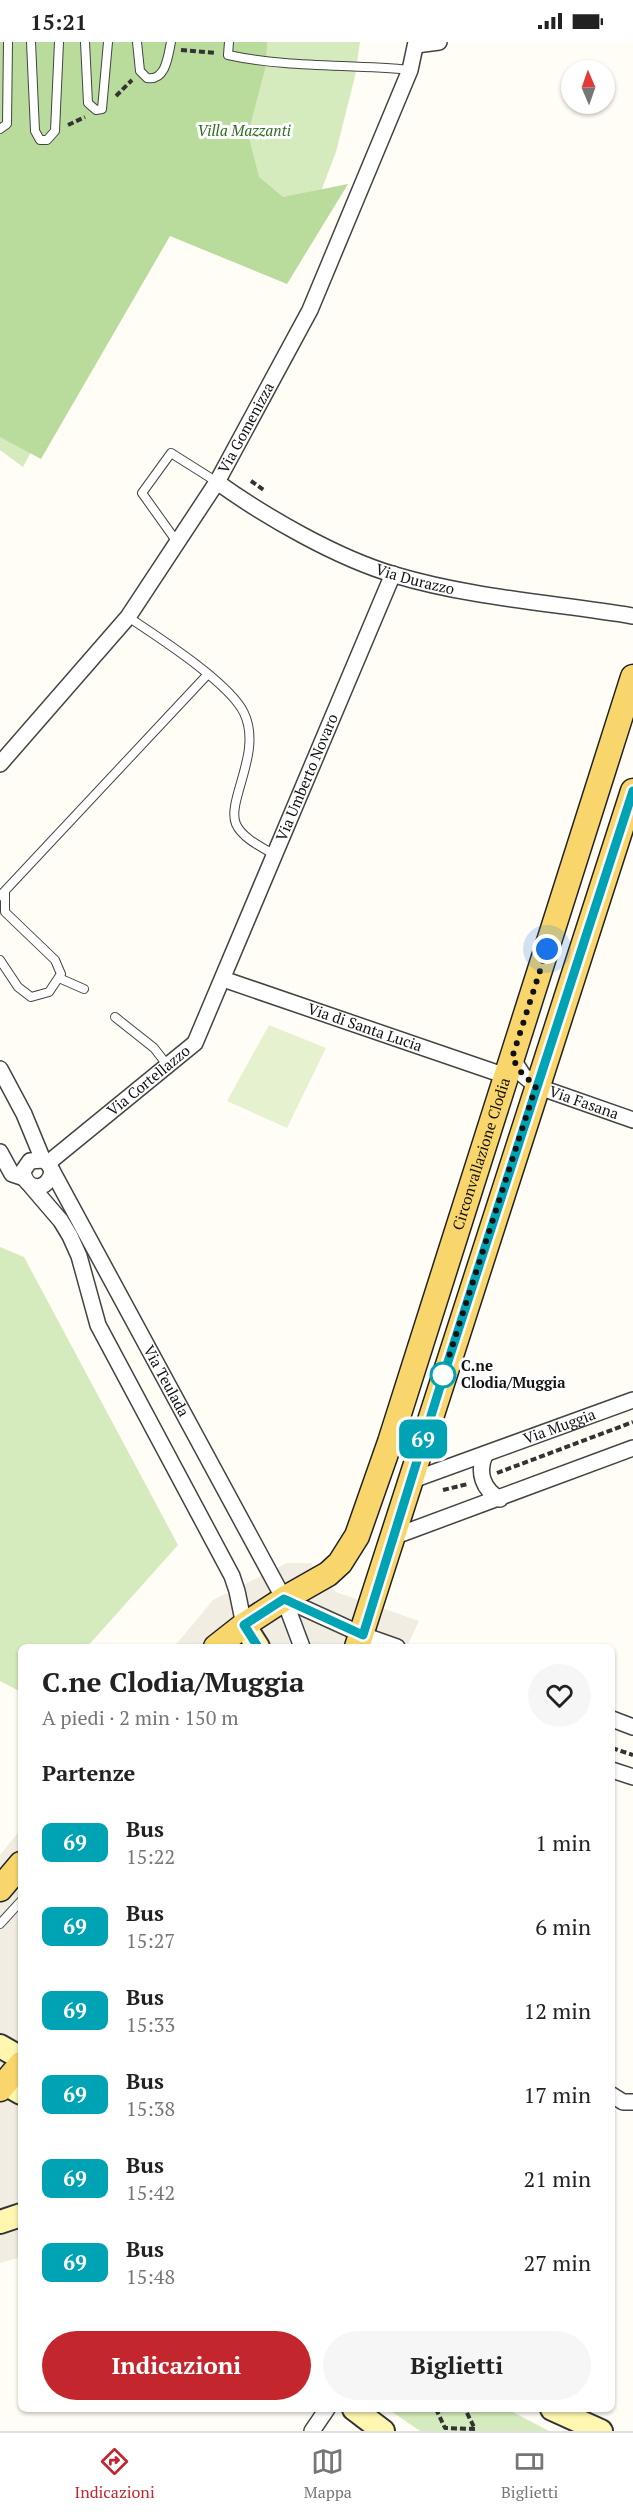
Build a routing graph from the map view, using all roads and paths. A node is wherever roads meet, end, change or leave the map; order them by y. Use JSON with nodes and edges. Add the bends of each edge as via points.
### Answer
{"nodes":[{"id":1,"x":8,"y":42,"type":"edge"},
{"id":2,"x":31,"y":42,"type":"edge"},
{"id":3,"x":59,"y":42,"type":"edge"},
{"id":4,"x":85,"y":42,"type":"edge"},
{"id":5,"x":108,"y":42,"type":"edge"},
{"id":6,"x":138,"y":42,"type":"edge"},
{"id":7,"x":229,"y":42,"type":"edge"},
{"id":8,"x":439,"y":42,"type":"edge"},
{"id":9,"x":416,"y":44,"type":"edge"},
{"id":10,"x":171,"y":45,"type":"edge"},
{"id":11,"x":228,"y":55,"type":"junction"},
{"id":12,"x":410,"y":70,"type":"junction"},
{"id":13,"x":141,"y":71,"type":"junction"},
{"id":14,"x":99,"y":109,"type":"junction"},
{"id":15,"x":0,"y":129,"type":"edge"},
{"id":16,"x":55,"y":131,"type":"junction"},
{"id":17,"x":251,"y":481,"type":"dead end"},
{"id":18,"x":217,"y":482,"type":"junction"},
{"id":19,"x":265,"y":491,"type":"dead end"},
{"id":20,"x":178,"y":543,"type":"junction"},
{"id":21,"x":393,"y":574,"type":"junction"},
{"id":22,"x":633,"y":616,"type":"edge"},
{"id":23,"x":128,"y":617,"type":"junction"},
{"id":24,"x":208,"y":674,"type":"junction"},
{"id":25,"x":633,"y":677,"type":"edge"},
{"id":26,"x":0,"y":764,"type":"edge"},
{"id":27,"x":633,"y":791,"type":"edge"},
{"id":28,"x":275,"y":855,"type":"junction"},
{"id":29,"x":2,"y":894,"type":"edge"},
{"id":30,"x":0,"y":960,"type":"edge"},
{"id":31,"x":59,"y":978,"type":"junction"},
{"id":32,"x":224,"y":979,"type":"junction"},
{"id":33,"x":84,"y":989,"type":"dead end"},
{"id":34,"x":115,"y":1017,"type":"dead end"},
{"id":35,"x":168,"y":1066,"type":"junction"},
{"id":36,"x":509,"y":1067,"type":"junction"},
{"id":37,"x":0,"y":1069,"type":"edge"},
{"id":38,"x":536,"y":1086,"type":"junction"},
{"id":39,"x":633,"y":1120,"type":"edge"},
{"id":40,"x":0,"y":1152,"type":"edge"},
{"id":41,"x":48,"y":1165,"type":"junction"},
{"id":42,"x":27,"y":1182,"type":"junction"},
{"id":43,"x":633,"y":1400,"type":"edge"},
{"id":44,"x":633,"y":1422,"type":"edge"},
{"id":45,"x":633,"y":1448,"type":"edge"},
{"id":46,"x":485,"y":1455,"type":"junction"},
{"id":47,"x":491,"y":1476,"type":"dead end"},
{"id":48,"x":410,"y":1481,"type":"junction"},
{"id":49,"x":478,"y":1481,"type":"dead end"},
{"id":50,"x":443,"y":1491,"type":"dead end"},
{"id":51,"x":500,"y":1499,"type":"junction"},
{"id":52,"x":393,"y":1537,"type":"junction"},
{"id":53,"x":284,"y":1599,"type":"junction"},
{"id":54,"x":244,"y":1625,"type":"junction"},
{"id":55,"x":360,"y":1641,"type":"edge"},
{"id":56,"x":220,"y":1644,"type":"edge"},
{"id":57,"x":256,"y":1644,"type":"edge"},
{"id":58,"x":301,"y":1644,"type":"edge"},
{"id":59,"x":378,"y":1644,"type":"edge"},
{"id":60,"x":615,"y":1720,"type":"edge"},
{"id":61,"x":633,"y":1726,"type":"edge"},
{"id":62,"x":615,"y":1749,"type":"edge"},
{"id":63,"x":633,"y":1755,"type":"edge"},
{"id":64,"x":615,"y":1771,"type":"edge"},
{"id":65,"x":633,"y":1777,"type":"edge"},
{"id":66,"x":18,"y":1868,"type":"edge"},
{"id":67,"x":0,"y":1889,"type":"edge"},
{"id":68,"x":18,"y":1904,"type":"edge"},
{"id":69,"x":9,"y":1914,"type":"junction"},
{"id":70,"x":18,"y":1914,"type":"edge"},
{"id":71,"x":0,"y":1924,"type":"edge"},
{"id":72,"x":0,"y":2046,"type":"edge"},
{"id":73,"x":18,"y":2056,"type":"edge"},
{"id":74,"x":18,"y":2068,"type":"edge"},
{"id":75,"x":6,"y":2086,"type":"edge"},
{"id":76,"x":615,"y":2097,"type":"edge"},
{"id":77,"x":633,"y":2102,"type":"edge"},
{"id":78,"x":18,"y":2216,"type":"edge"},
{"id":79,"x":0,"y":2222,"type":"edge"},
{"id":80,"x":325,"y":2412,"type":"edge"},
{"id":81,"x":358,"y":2412,"type":"edge"},
{"id":82,"x":437,"y":2412,"type":"edge"},
{"id":83,"x":467,"y":2412,"type":"edge"},
{"id":84,"x":559,"y":2412,"type":"edge"},
{"id":85,"x":444,"y":2429,"type":"edge"},
{"id":86,"x":477,"y":2430,"type":"edge"},
{"id":87,"x":312,"y":2431,"type":"edge"},
{"id":88,"x":383,"y":2431,"type":"edge"},
{"id":89,"x":601,"y":2431,"type":"edge"}],
"edges":[{"from":1,"to":15,"type":"lane","via":[[7,124]]},
{"from":2,"to":16,"type":"lane","via":[[35,131],[40,140],[47,140]]},
{"from":3,"to":16,"type":"lane"},
{"from":4,"to":14,"type":"lane","via":[[88,103]]},
{"from":5,"to":14,"type":"lane"},
{"from":6,"to":13,"type":"lane"},
{"from":7,"to":11,"type":"lane"},
{"from":8,"to":9,"type":"street"},
{"from":9,"to":12,"type":"street","name":"Via Gomenizza"},
{"from":10,"to":11,"type":"path"},
{"from":10,"to":13,"type":"lane","via":[[160,75],[147,78]]},
{"from":11,"to":12,"type":"lane","via":[[292,65]]},
{"from":12,"to":18,"type":"street","name":"Via Gomenizza","via":[[310,310]]},
{"from":13,"to":14,"type":"path"},
{"from":14,"to":16,"type":"path"},
{"from":17,"to":19,"type":"path"},
{"from":18,"to":20,"type":"street","name":"Via Gomenizza"},
{"from":18,"to":20,"type":"lane","via":[[171,453],[142,493]]},
{"from":18,"to":21,"type":"street","name":"Via Durazzo","via":[[316,541]]},
{"from":20,"to":23,"type":"street","name":"Via Gomenizza"},
{"from":21,"to":22,"type":"street","name":"Via Durazzo","via":[[462,590]]},
{"from":21,"to":28,"type":"street","name":"Via Umberto Novaro"},
{"from":23,"to":24,"type":"lane"},
{"from":23,"to":26,"type":"street","name":"Via Gomenizza"},
{"from":24,"to":28,"type":"lane","via":[[238,702],[249,726],[249,751],[235,811],[236,825]]},
{"from":24,"to":29,"type":"lane"},
{"from":25,"to":36,"type":"main road","name":"Circonvallazione Clodia"},
{"from":27,"to":38,"type":"main road"},
{"from":28,"to":32,"type":"street","name":"Via Umberto Novaro"},
{"from":29,"to":31,"type":"lane","via":[[4,912],[55,960]]},
{"from":30,"to":31,"type":"lane","via":[[18,987],[31,996],[49,992]]},
{"from":31,"to":33,"type":"lane"},
{"from":32,"to":35,"type":"street","name":"Via Cortellazzo","via":[[195,1043]]},
{"from":32,"to":36,"type":"street","name":"Via di Santa Lucia"},
{"from":34,"to":35,"type":"lane","via":[[147,1041]]},
{"from":35,"to":41,"type":"street","name":"Via Cortellazzo"},
{"from":36,"to":38,"type":"street","name":"Via Fasana"},
{"from":36,"to":53,"type":"main road","name":"Circonvallazione Clodia","via":[[357,1536],[348,1554],[328,1574]]},
{"from":37,"to":41,"type":"street","name":"Via Teulada"},
{"from":38,"to":39,"type":"street","name":"Via Fasana"},
{"from":38,"to":48,"type":"main road"},
{"from":40,"to":42,"type":"street","via":[[12,1174]]},
{"from":41,"to":42,"type":"street","via":[[30,1161],[23,1171]]},
{"from":41,"to":42,"type":"street","via":[[51,1179],[46,1185],[39,1188]]},
{"from":41,"to":53,"type":"street","name":"Via Teulada"},
{"from":42,"to":54,"type":"street","via":[[70,1236],[98,1324],[232,1576]]},
{"from":43,"to":46,"type":"street","name":"Via Muggia"},
{"from":44,"to":47,"type":"path"},
{"from":45,"to":51,"type":"street"},
{"from":46,"to":48,"type":"street","name":"Via Muggia"},
{"from":46,"to":51,"type":"street","via":[[483,1479],[489,1491]]},
{"from":48,"to":52,"type":"main road"},
{"from":49,"to":50,"type":"path"},
{"from":51,"to":52,"type":"street"},
{"from":52,"to":55,"type":"main road"},
{"from":53,"to":54,"type":"main road","name":"Circonvallazione Clodia"},
{"from":53,"to":55,"type":"street"},
{"from":53,"to":58,"type":"street","name":"Via Teulada"},
{"from":54,"to":56,"type":"main road","name":"Circonvallazione Clodia"},
{"from":54,"to":57,"type":"main road"},
{"from":55,"to":59,"type":"street"},
{"from":60,"to":61,"type":"street"},
{"from":62,"to":63,"type":"path"},
{"from":64,"to":65,"type":"street"},
{"from":66,"to":67,"type":"main road"},
{"from":68,"to":69,"type":"lane"},
{"from":69,"to":70,"type":"lane"},
{"from":69,"to":71,"type":"lane"},
{"from":72,"to":73,"type":"main road"},
{"from":74,"to":75,"type":"main road"},
{"from":76,"to":77,"type":"street"},
{"from":78,"to":79,"type":"main road"},
{"from":80,"to":87,"type":"street"},
{"from":81,"to":88,"type":"main road"},
{"from":82,"to":85,"type":"path"},
{"from":83,"to":86,"type":"path"},
{"from":84,"to":89,"type":"main road"},
{"from":85,"to":86,"type":"path"}]}
